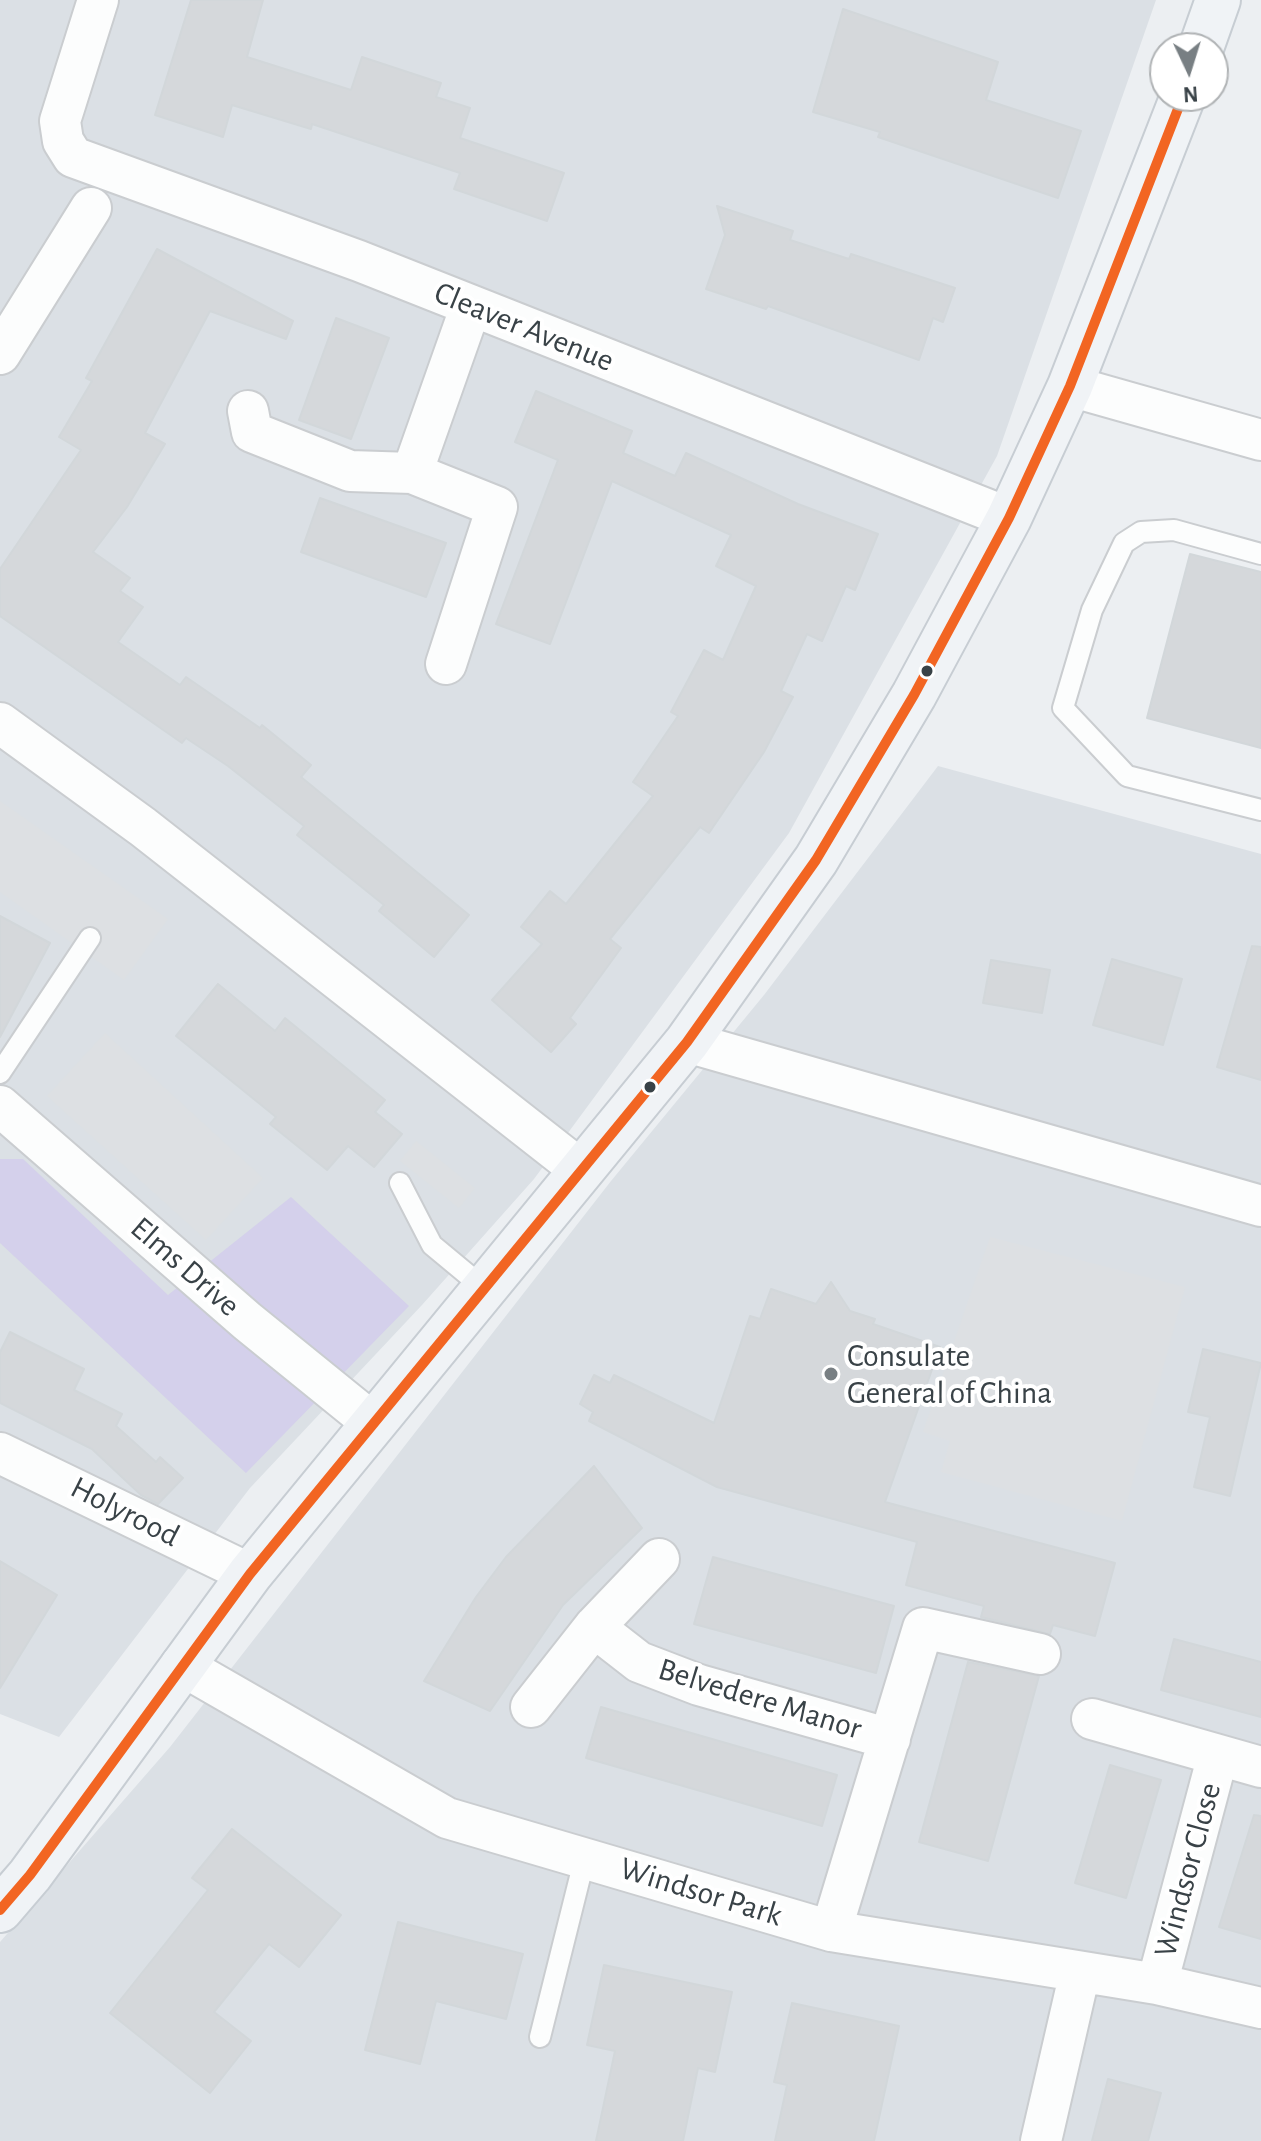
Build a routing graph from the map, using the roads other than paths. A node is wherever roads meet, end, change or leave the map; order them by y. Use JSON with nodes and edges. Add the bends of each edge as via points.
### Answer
{"nodes":[{"id":1,"x":98,"y":0,"type":"edge"},
{"id":2,"x":1218,"y":0,"type":"edge"},
{"id":3,"x":1207,"y":32,"type":"edge"},
{"id":4,"x":1177,"y":112,"type":"edge"},
{"id":5,"x":91,"y":208,"type":"dead end"},
{"id":6,"x":471,"y":306,"type":"junction"},
{"id":7,"x":0,"y":354,"type":"edge"},
{"id":8,"x":1070,"y":386,"type":"junction"},
{"id":9,"x":248,"y":411,"type":"dead end"},
{"id":10,"x":1261,"y":440,"type":"edge"},
{"id":11,"x":412,"y":473,"type":"junction"},
{"id":12,"x":1009,"y":518,"type":"junction"},
{"id":13,"x":1261,"y":554,"type":"edge"},
{"id":14,"x":446,"y":664,"type":"dead end"},
{"id":15,"x":0,"y":723,"type":"edge"},
{"id":16,"x":1261,"y":810,"type":"edge"},
{"id":17,"x":90,"y":938,"type":"dead end"},
{"id":18,"x":687,"y":1042,"type":"junction"},
{"id":19,"x":0,"y":1073,"type":"edge"},
{"id":20,"x":0,"y":1106,"type":"edge"},
{"id":21,"x":582,"y":1171,"type":"junction"},
{"id":22,"x":400,"y":1183,"type":"dead end"},
{"id":23,"x":1261,"y":1206,"type":"edge"},
{"id":24,"x":485,"y":1289,"type":"junction"},
{"id":25,"x":374,"y":1424,"type":"junction"},
{"id":26,"x":0,"y":1453,"type":"edge"},
{"id":27,"x":659,"y":1559,"type":"dead end"},
{"id":28,"x":250,"y":1574,"type":"junction"},
{"id":29,"x":594,"y":1627,"type":"junction"},
{"id":30,"x":1040,"y":1654,"type":"dead end"},
{"id":31,"x":181,"y":1665,"type":"junction"},
{"id":32,"x":531,"y":1707,"type":"dead end"},
{"id":33,"x":1092,"y":1719,"type":"dead end"},
{"id":34,"x":890,"y":1739,"type":"junction"},
{"id":35,"x":1218,"y":1755,"type":"junction"},
{"id":36,"x":1261,"y":1767,"type":"edge"},
{"id":37,"x":585,"y":1857,"type":"junction"},
{"id":38,"x":0,"y":1910,"type":"edge"},
{"id":39,"x":831,"y":1931,"type":"junction"},
{"id":40,"x":1080,"y":1972,"type":"junction"},
{"id":41,"x":1157,"y":1984,"type":"junction"},
{"id":42,"x":1261,"y":2008,"type":"edge"},
{"id":43,"x":540,"y":2037,"type":"dead end"},
{"id":44,"x":1041,"y":2141,"type":"edge"}],
"edges":[{"from":1,"to":6,"type":"street","name":"Cleaver Avenue","via":[[60,121],[73,157]]},
{"from":2,"to":3,"type":"main road"},
{"from":4,"to":8,"type":"main road"},
{"from":5,"to":7,"type":"street"},
{"from":6,"to":11,"type":"street"},
{"from":6,"to":12,"type":"street","name":"Cleaver Avenue"},
{"from":8,"to":10,"type":"street"},
{"from":8,"to":12,"type":"main road"},
{"from":9,"to":11,"type":"street","via":[[252,432],[350,471]]},
{"from":11,"to":14,"type":"street","via":[[497,507]]},
{"from":12,"to":18,"type":"main road","via":[[914,695],[816,860]]},
{"from":13,"to":16,"type":"lane","via":[[1174,530],[1141,532],[1124,543],[1092,610],[1063,708],[1127,776]]},
{"from":15,"to":21,"type":"street","via":[[143,827]]},
{"from":17,"to":19,"type":"lane"},
{"from":18,"to":21,"type":"main road"},
{"from":18,"to":23,"type":"street"},
{"from":20,"to":25,"type":"street","name":"Elms Drive"},
{"from":21,"to":24,"type":"main road"},
{"from":22,"to":24,"type":"lane","via":[[432,1245]]},
{"from":24,"to":25,"type":"main road"},
{"from":25,"to":28,"type":"main road"},
{"from":26,"to":28,"type":"street","name":"Holyrood"},
{"from":27,"to":29,"type":"street"},
{"from":28,"to":31,"type":"main road"},
{"from":29,"to":32,"type":"street"},
{"from":29,"to":34,"type":"street","name":"Belvedere Manor","via":[[639,1662],[699,1685]]},
{"from":30,"to":34,"type":"street","name":"Belvedere Manor","via":[[923,1628]]},
{"from":31,"to":37,"type":"street","name":"Windsor Park","via":[[447,1818]]},
{"from":31,"to":38,"type":"main road"},
{"from":33,"to":35,"type":"street","name":"Windsor Close"},
{"from":34,"to":39,"type":"street","name":"Belvedere Manor"},
{"from":35,"to":36,"type":"street","name":"Windsor Close"},
{"from":35,"to":41,"type":"street","name":"Windsor Close"},
{"from":37,"to":39,"type":"street","name":"Windsor Park"},
{"from":37,"to":43,"type":"lane"},
{"from":39,"to":40,"type":"street","name":"Windsor Park"},
{"from":40,"to":41,"type":"street","name":"Windsor Park"},
{"from":40,"to":44,"type":"street"},
{"from":41,"to":42,"type":"street","name":"Windsor Park"}]}
